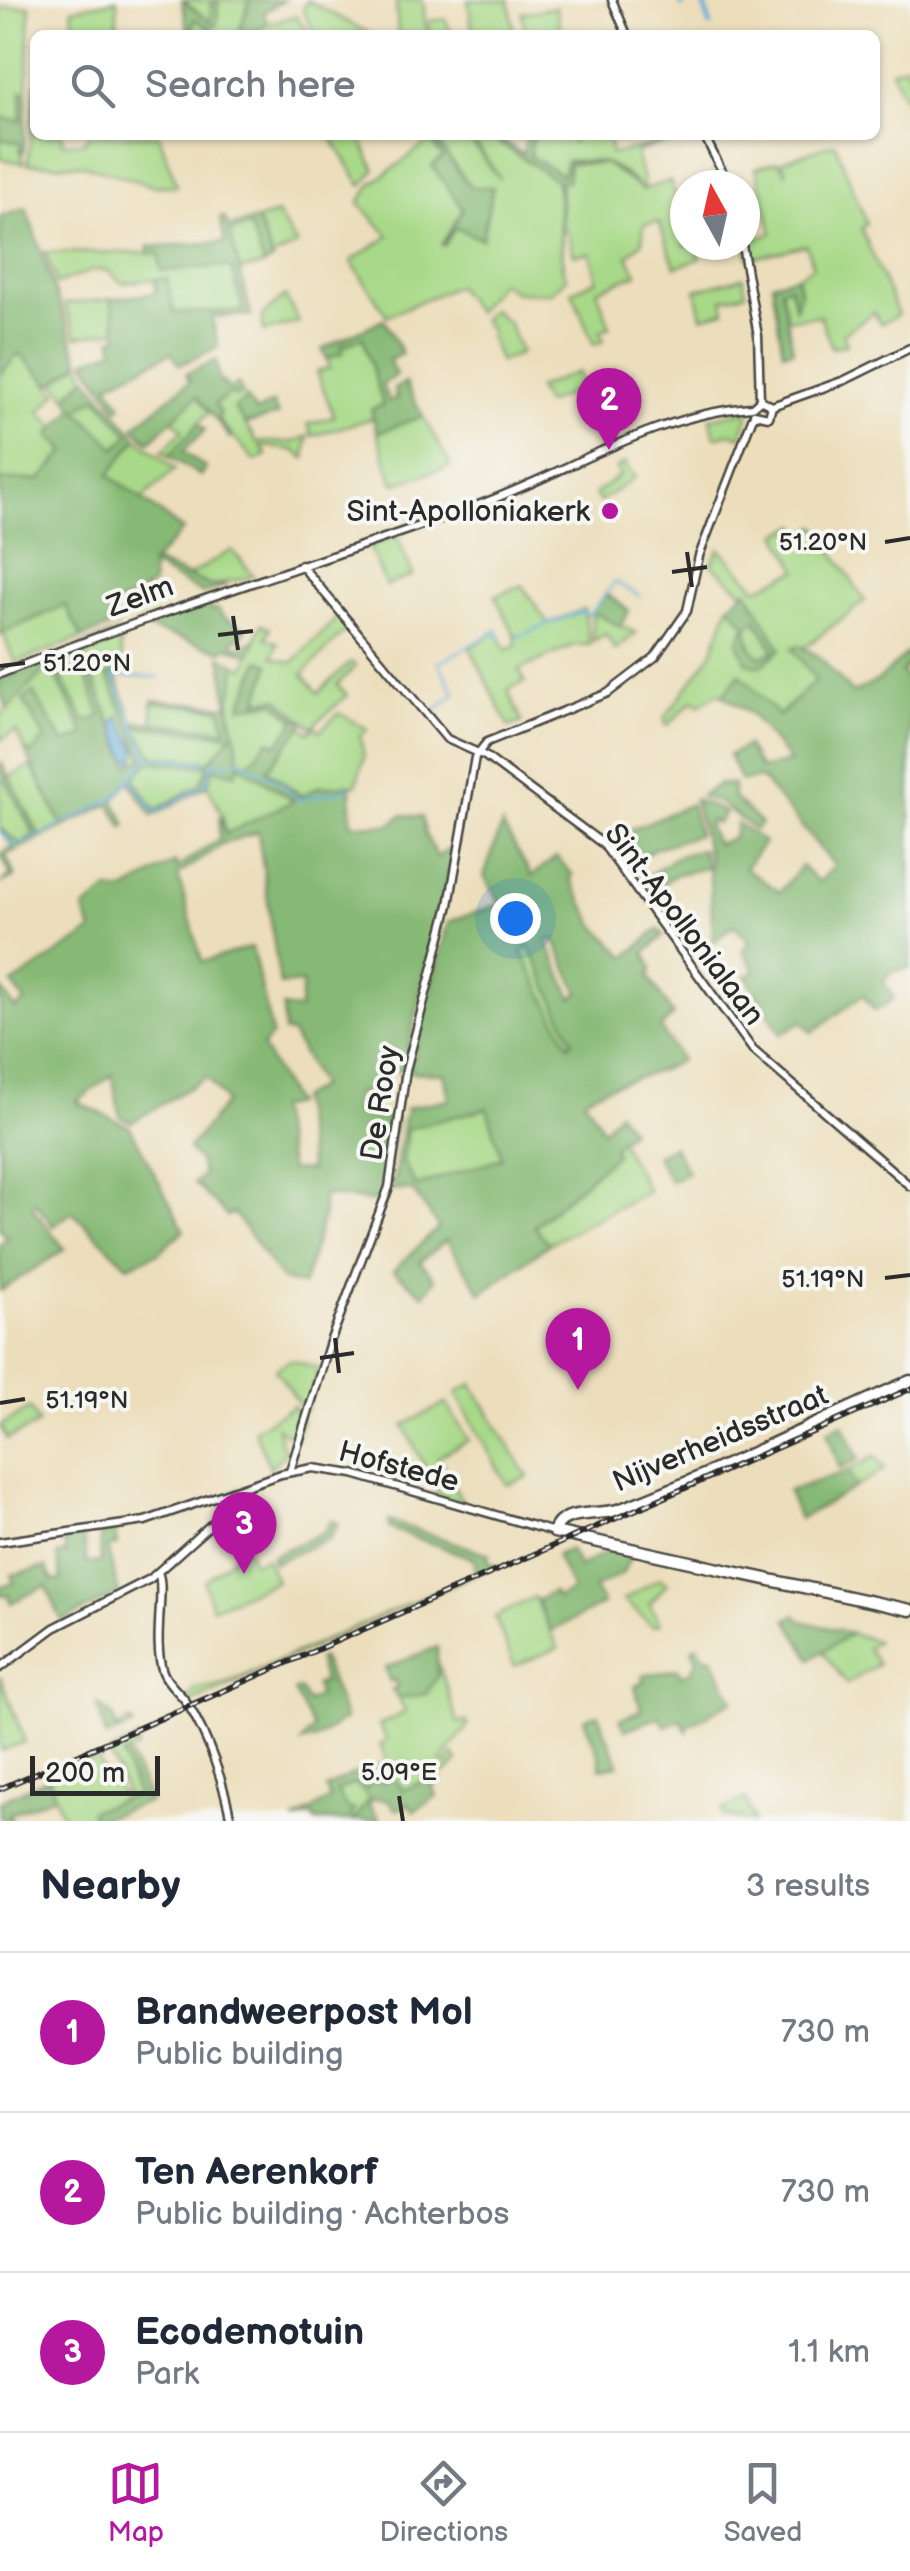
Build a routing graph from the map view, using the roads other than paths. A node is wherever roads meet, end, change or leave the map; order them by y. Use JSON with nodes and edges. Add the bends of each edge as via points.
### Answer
{"nodes":[{"id":1,"x":612,"y":0,"type":"edge"},
{"id":2,"x":625,"y":30,"type":"edge"},
{"id":3,"x":706,"y":140,"type":"edge"},
{"id":4,"x":722,"y":170,"type":"edge"},
{"id":5,"x":745,"y":260,"type":"edge"},
{"id":6,"x":910,"y":348,"type":"edge"},
{"id":7,"x":760,"y":400,"type":"junction"},
{"id":8,"x":772,"y":406,"type":"junction"},
{"id":9,"x":753,"y":410,"type":"junction"},
{"id":10,"x":299,"y":565,"type":"junction"},
{"id":11,"x":0,"y":674,"type":"edge"},
{"id":12,"x":477,"y":752,"type":"junction"},
{"id":13,"x":910,"y":1186,"type":"edge"},
{"id":14,"x":910,"y":1381,"type":"edge"},
{"id":15,"x":295,"y":1452,"type":"junction"},
{"id":16,"x":300,"y":1470,"type":"junction"},
{"id":17,"x":290,"y":1471,"type":"junction"},
{"id":18,"x":228,"y":1493,"type":"junction"},
{"id":19,"x":554,"y":1532,"type":"junction"},
{"id":20,"x":0,"y":1542,"type":"edge"},
{"id":21,"x":158,"y":1573,"type":"junction"},
{"id":22,"x":910,"y":1610,"type":"edge"},
{"id":23,"x":0,"y":1668,"type":"edge"},
{"id":24,"x":231,"y":1821,"type":"edge"}],
"edges":[{"from":1,"to":2,"type":"street"},
{"from":3,"to":4,"type":"street"},
{"from":5,"to":7,"type":"street"},
{"from":6,"to":8,"type":"street"},
{"from":7,"to":8,"type":"street"},
{"from":7,"to":9,"type":"street"},
{"from":8,"to":9,"type":"street","name":"Zelm","via":[[769,418]]},
{"from":9,"to":10,"type":"street","name":"Zelm","via":[[729,409],[608,445],[492,500]]},
{"from":9,"to":12,"type":"street","via":[[706,537],[687,612],[647,665],[608,693],[486,742]]},
{"from":10,"to":11,"type":"street","name":"Zelm"},
{"from":10,"to":12,"type":"street","name":"Sint-Apollonialaan","via":[[446,738]]},
{"from":12,"to":13,"type":"street","name":"Sint-Apollonialaan","via":[[602,844],[748,1044]]},
{"from":12,"to":15,"type":"street","name":"De Rooy","via":[[448,905],[406,1070],[389,1187]]},
{"from":14,"to":19,"type":"main road","name":"Nijverheidsstraat","via":[[616,1511],[565,1516]]},
{"from":15,"to":16,"type":"street"},
{"from":15,"to":17,"type":"street","name":"De Rooy"},
{"from":16,"to":17,"type":"street","name":"Hofstede"},
{"from":16,"to":19,"type":"street","name":"Hofstede","via":[[353,1474]]},
{"from":17,"to":18,"type":"street","name":"Hofstede"},
{"from":18,"to":20,"type":"street","name":"Hofstede","via":[[145,1521]]},
{"from":18,"to":21,"type":"street","via":[[230,1506]]},
{"from":19,"to":22,"type":"main road"},
{"from":21,"to":23,"type":"street","via":[[54,1628]]},
{"from":21,"to":24,"type":"street","via":[[163,1672],[189,1708]]}]}
